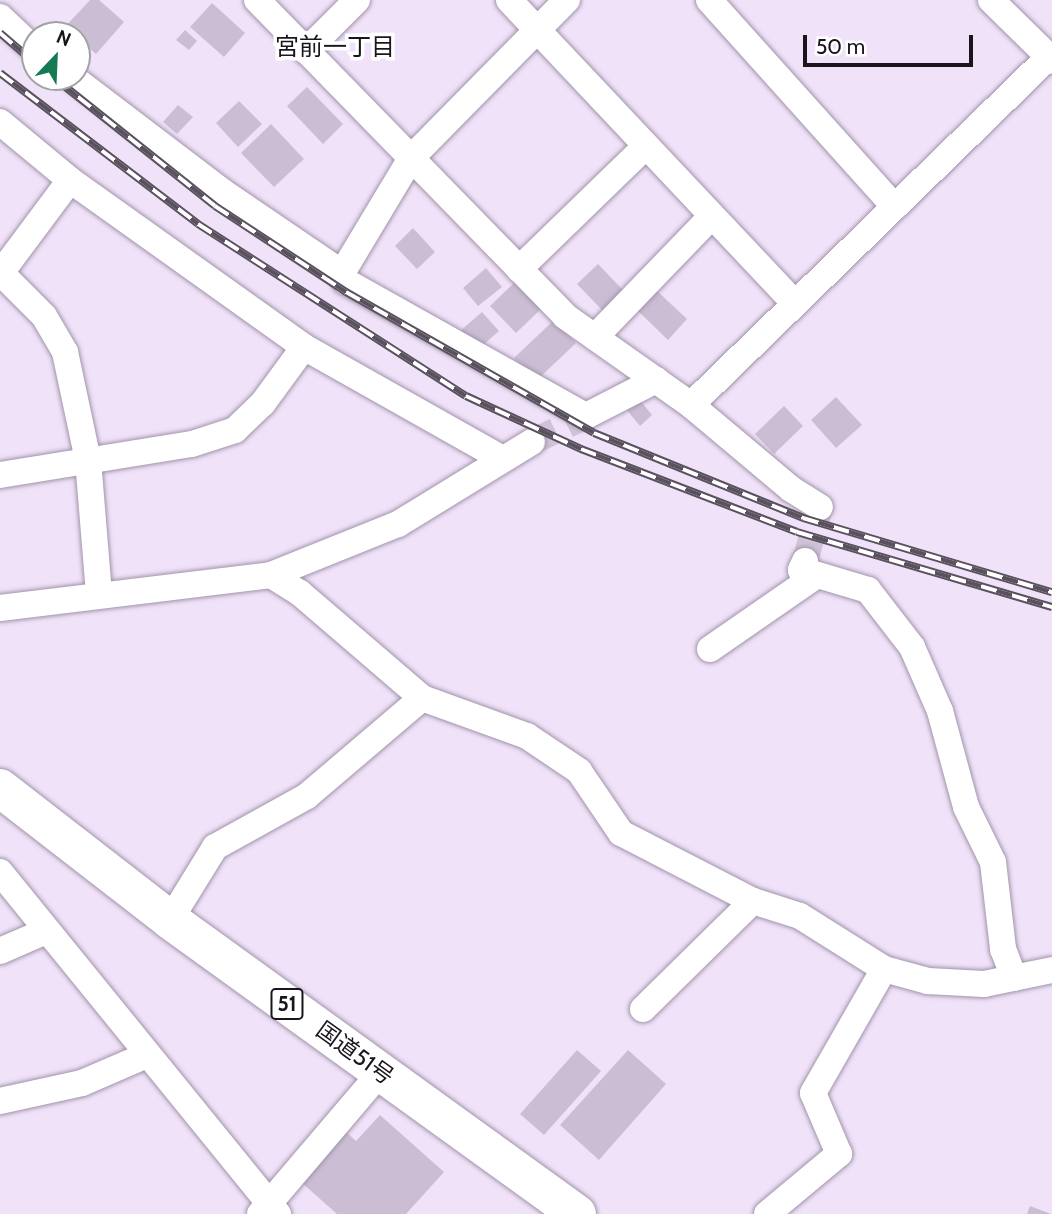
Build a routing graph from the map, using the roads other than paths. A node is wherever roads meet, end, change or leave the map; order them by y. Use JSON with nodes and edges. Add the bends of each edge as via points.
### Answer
{"nodes":[{"id":1,"x":257,"y":0,"type":"edge"},
{"id":2,"x":357,"y":0,"type":"edge"},
{"id":3,"x":509,"y":0,"type":"edge"},
{"id":4,"x":568,"y":0,"type":"edge"},
{"id":5,"x":709,"y":0,"type":"edge"},
{"id":6,"x":991,"y":0,"type":"edge"},
{"id":7,"x":0,"y":16,"type":"edge"},
{"id":8,"x":535,"y":28,"type":"junction"},
{"id":9,"x":21,"y":36,"type":"edge"},
{"id":10,"x":306,"y":51,"type":"junction"},
{"id":11,"x":1051,"y":59,"type":"edge"},
{"id":12,"x":90,"y":91,"type":"edge"},
{"id":13,"x":0,"y":122,"type":"edge"},
{"id":14,"x":646,"y":146,"type":"junction"},
{"id":15,"x":411,"y":158,"type":"junction"},
{"id":16,"x":70,"y":180,"type":"junction"},
{"id":17,"x":895,"y":207,"type":"junction"},
{"id":18,"x":712,"y":216,"type":"junction"},
{"id":19,"x":519,"y":269,"type":"junction"},
{"id":20,"x":0,"y":273,"type":"edge"},
{"id":21,"x":342,"y":273,"type":"junction"},
{"id":22,"x":795,"y":304,"type":"junction"},
{"id":23,"x":595,"y":337,"type":"junction"},
{"id":24,"x":304,"y":347,"type":"junction"},
{"id":25,"x":656,"y":380,"type":"junction"},
{"id":26,"x":691,"y":405,"type":"junction"},
{"id":27,"x":532,"y":442,"type":"tunnel mouth"},
{"id":28,"x":501,"y":458,"type":"junction"},
{"id":29,"x":88,"y":460,"type":"junction"},
{"id":30,"x":0,"y":475,"type":"edge"},
{"id":31,"x":820,"y":507,"type":"dead end"},
{"id":32,"x":271,"y":575,"type":"junction"},
{"id":33,"x":100,"y":594,"type":"junction"},
{"id":34,"x":0,"y":608,"type":"edge"},
{"id":35,"x":710,"y":649,"type":"dead end"},
{"id":36,"x":422,"y":698,"type":"junction"},
{"id":37,"x":0,"y":788,"type":"edge"},
{"id":38,"x":0,"y":872,"type":"edge"},
{"id":39,"x":753,"y":901,"type":"junction"},
{"id":40,"x":170,"y":919,"type":"junction"},
{"id":41,"x":46,"y":930,"type":"junction"},
{"id":42,"x":0,"y":951,"type":"edge"},
{"id":43,"x":884,"y":969,"type":"junction"},
{"id":44,"x":1052,"y":970,"type":"edge"},
{"id":45,"x":1014,"y":978,"type":"junction"},
{"id":46,"x":643,"y":1009,"type":"dead end"},
{"id":47,"x":147,"y":1055,"type":"junction"},
{"id":48,"x":381,"y":1072,"type":"junction"},
{"id":49,"x":0,"y":1101,"type":"edge"},
{"id":50,"x":269,"y":1211,"type":"edge"},
{"id":51,"x":577,"y":1214,"type":"edge"},
{"id":52,"x":767,"y":1214,"type":"edge"}],
"edges":[{"from":1,"to":10,"type":"street"},
{"from":2,"to":10,"type":"street"},
{"from":3,"to":8,"type":"street"},
{"from":4,"to":8,"type":"street"},
{"from":5,"to":17,"type":"street"},
{"from":6,"to":11,"type":"street"},
{"from":7,"to":9,"type":"street"},
{"from":8,"to":14,"type":"street"},
{"from":8,"to":15,"type":"street"},
{"from":10,"to":15,"type":"street"},
{"from":11,"to":17,"type":"street"},
{"from":12,"to":21,"type":"street","via":[[223,192]]},
{"from":13,"to":16,"type":"street"},
{"from":14,"to":18,"type":"street"},
{"from":14,"to":19,"type":"street"},
{"from":15,"to":19,"type":"street"},
{"from":15,"to":21,"type":"street"},
{"from":16,"to":20,"type":"street"},
{"from":16,"to":24,"type":"street"},
{"from":17,"to":22,"type":"street"},
{"from":18,"to":22,"type":"street"},
{"from":18,"to":23,"type":"street"},
{"from":19,"to":23,"type":"street","via":[[565,316]]},
{"from":20,"to":29,"type":"street","via":[[44,316],[65,352]]},
{"from":21,"to":25,"type":"street","via":[[345,281],[586,415]]},
{"from":22,"to":26,"type":"street"},
{"from":23,"to":25,"type":"street"},
{"from":24,"to":28,"type":"street"},
{"from":24,"to":29,"type":"street","via":[[263,403],[235,430],[192,444]]},
{"from":25,"to":26,"type":"street"},
{"from":26,"to":31,"type":"street","via":[[791,489]]},
{"from":27,"to":28,"type":"street"},
{"from":28,"to":32,"type":"street","via":[[398,524]]},
{"from":29,"to":30,"type":"street"},
{"from":29,"to":33,"type":"street"},
{"from":32,"to":33,"type":"street"},
{"from":32,"to":36,"type":"street","via":[[300,593]]},
{"from":33,"to":34,"type":"street"},
{"from":35,"to":45,"type":"street","via":[[811,568],[868,590],[912,647],[940,711],[967,807],[993,862],[1003,949]]},
{"from":36,"to":39,"type":"street","via":[[527,736],[579,771],[621,832]]},
{"from":36,"to":40,"type":"street","via":[[307,796],[215,848]]},
{"from":37,"to":40,"type":"highway","name":"国道51号","number":"51"},
{"from":38,"to":41,"type":"street"},
{"from":39,"to":43,"type":"street","via":[[800,916]]},
{"from":39,"to":46,"type":"street"},
{"from":40,"to":48,"type":"highway","name":"国道51号","number":"51"},
{"from":41,"to":42,"type":"street"},
{"from":41,"to":47,"type":"street"},
{"from":43,"to":45,"type":"street","via":[[928,981],[984,984]]},
{"from":43,"to":52,"type":"street","via":[[813,1093],[839,1154]]},
{"from":44,"to":45,"type":"street"},
{"from":47,"to":49,"type":"street","via":[[82,1083]]},
{"from":47,"to":50,"type":"street"},
{"from":48,"to":50,"type":"street"},
{"from":48,"to":51,"type":"highway","name":"国道51号","number":"51"}]}
